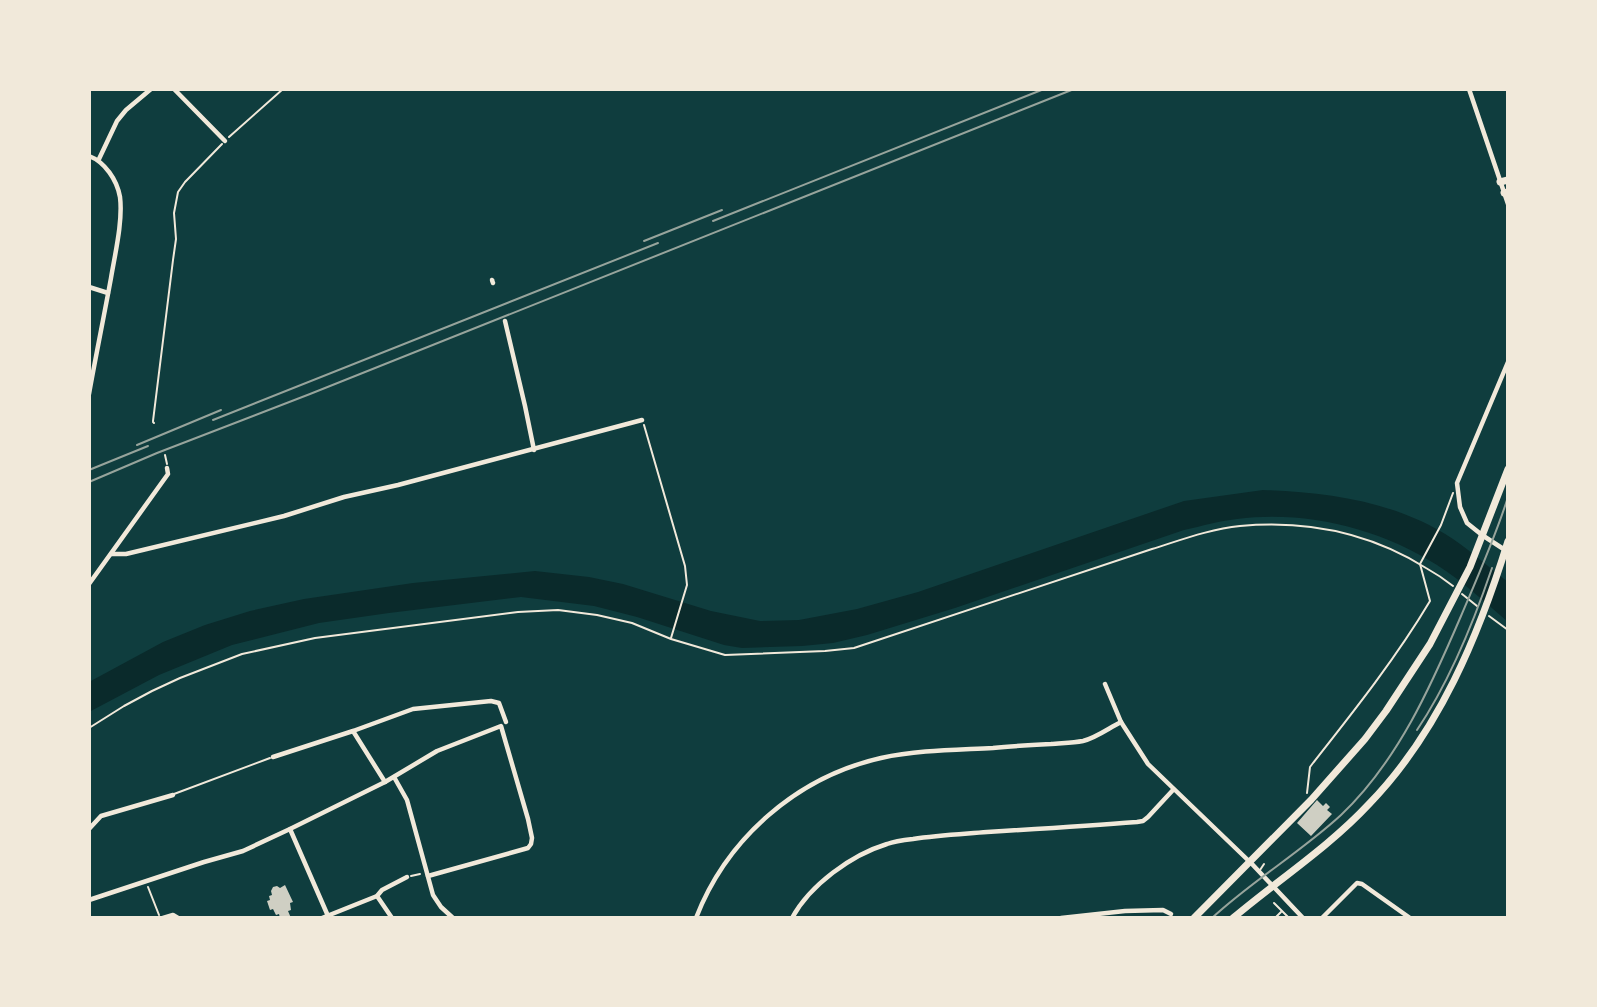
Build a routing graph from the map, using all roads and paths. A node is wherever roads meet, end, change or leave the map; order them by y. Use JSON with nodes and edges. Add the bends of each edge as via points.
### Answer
{"nodes":[{"id":1,"x":151,"y":89,"type":"edge"},
{"id":2,"x":174,"y":89,"type":"edge"},
{"id":3,"x":283,"y":89,"type":"edge"},
{"id":4,"x":1469,"y":89,"type":"edge"},
{"id":5,"x":225,"y":141,"type":"junction"},
{"id":6,"x":89,"y":156,"type":"edge"},
{"id":7,"x":99,"y":159,"type":"junction"},
{"id":8,"x":1504,"y":181,"type":"edge"},
{"id":9,"x":1506,"y":192,"type":"edge"},
{"id":10,"x":1508,"y":204,"type":"edge"},
{"id":11,"x":89,"y":287,"type":"edge"},
{"id":12,"x":108,"y":293,"type":"junction"},
{"id":13,"x":505,"y":321,"type":"dead end"},
{"id":14,"x":1508,"y":362,"type":"edge"},
{"id":15,"x":89,"y":394,"type":"edge"},
{"id":16,"x":642,"y":420,"type":"joint"},
{"id":17,"x":153,"y":422,"type":"dead end"},
{"id":18,"x":534,"y":450,"type":"junction"},
{"id":19,"x":165,"y":455,"type":"dead end"},
{"id":20,"x":167,"y":468,"type":"joint"},
{"id":21,"x":1508,"y":468,"type":"edge"},
{"id":22,"x":1457,"y":483,"type":"junction"},
{"id":23,"x":1508,"y":541,"type":"edge"},
{"id":24,"x":1508,"y":552,"type":"edge"},
{"id":25,"x":111,"y":554,"type":"junction"},
{"id":26,"x":1420,"y":564,"type":"junction"},
{"id":27,"x":89,"y":584,"type":"edge"},
{"id":28,"x":1480,"y":608,"type":"dead end"},
{"id":29,"x":1490,"y":617,"type":"dead end"},
{"id":30,"x":1508,"y":630,"type":"edge"},
{"id":31,"x":671,"y":639,"type":"junction"},
{"id":32,"x":1105,"y":684,"type":"dead end"},
{"id":33,"x":1121,"y":722,"type":"junction"},
{"id":34,"x":504,"y":724,"type":"junction"},
{"id":35,"x":89,"y":728,"type":"edge"},
{"id":36,"x":353,"y":731,"type":"junction"},
{"id":37,"x":273,"y":757,"type":"joint"},
{"id":38,"x":394,"y":777,"type":"junction"},
{"id":39,"x":385,"y":782,"type":"junction"},
{"id":40,"x":1173,"y":790,"type":"junction"},
{"id":41,"x":1308,"y":792,"type":"dead end"},
{"id":42,"x":173,"y":794,"type":"joint"},
{"id":43,"x":89,"y":829,"type":"edge"},
{"id":44,"x":290,"y":830,"type":"junction"},
{"id":45,"x":1264,"y":864,"type":"dead end"},
{"id":46,"x":1259,"y":871,"type":"junction"},
{"id":47,"x":420,"y":874,"type":"dead end"},
{"id":48,"x":428,"y":876,"type":"junction"},
{"id":49,"x":407,"y":877,"type":"joint"},
{"id":50,"x":147,"y":883,"type":"dead end"},
{"id":51,"x":377,"y":896,"type":"junction"},
{"id":52,"x":89,"y":901,"type":"edge"},
{"id":53,"x":1274,"y":903,"type":"dead end"},
{"id":54,"x":1282,"y":911,"type":"junction"},
{"id":55,"x":1171,"y":914,"type":"dead end"},
{"id":56,"x":161,"y":917,"type":"edge"},
{"id":57,"x":325,"y":917,"type":"edge"},
{"id":58,"x":178,"y":918,"type":"edge"},
{"id":59,"x":392,"y":918,"type":"edge"},
{"id":60,"x":453,"y":918,"type":"edge"},
{"id":61,"x":696,"y":918,"type":"edge"},
{"id":62,"x":792,"y":918,"type":"edge"},
{"id":63,"x":1061,"y":918,"type":"edge"},
{"id":64,"x":1194,"y":918,"type":"edge"},
{"id":65,"x":1233,"y":918,"type":"edge"},
{"id":66,"x":1275,"y":918,"type":"edge"},
{"id":67,"x":1289,"y":918,"type":"edge"},
{"id":68,"x":1303,"y":918,"type":"edge"},
{"id":69,"x":1322,"y":918,"type":"edge"},
{"id":70,"x":1410,"y":918,"type":"edge"}],
"edges":[{"from":1,"to":7,"type":"street","via":[[117,121]]},
{"from":2,"to":5,"type":"street"},
{"from":3,"to":5,"type":"path"},
{"from":4,"to":8,"type":"street"},
{"from":5,"to":17,"type":"path","via":[[178,192]]},
{"from":6,"to":7,"type":"street"},
{"from":7,"to":12,"type":"street","via":[[119,196]]},
{"from":8,"to":9,"type":"street"},
{"from":9,"to":10,"type":"street"},
{"from":11,"to":12,"type":"street"},
{"from":12,"to":15,"type":"street"},
{"from":13,"to":18,"type":"street"},
{"from":14,"to":22,"type":"street"},
{"from":16,"to":18,"type":"street"},
{"from":16,"to":31,"type":"path","via":[[685,566],[687,585]]},
{"from":18,"to":25,"type":"street","via":[[284,516]]},
{"from":19,"to":20,"type":"path"},
{"from":20,"to":25,"type":"street","via":[[168,474]]},
{"from":21,"to":64,"type":"highway","via":[[1470,567],[1430,644],[1386,711],[1317,793]]},
{"from":22,"to":24,"type":"street","via":[[1467,523]]},
{"from":22,"to":26,"type":"path"},
{"from":23,"to":65,"type":"highway","via":[[1457,674],[1421,740],[1369,805]]},
{"from":25,"to":27,"type":"street"},
{"from":26,"to":28,"type":"path"},
{"from":26,"to":31,"type":"path","via":[[1341,532],[1302,525],[1240,526],[1163,545],[854,648],[725,655]]},
{"from":26,"to":41,"type":"path","via":[[1430,601],[1380,677],[1313,762]]},
{"from":29,"to":30,"type":"path"},
{"from":31,"to":35,"type":"path","via":[[632,623],[558,610],[345,633],[242,654],[152,691]]},
{"from":32,"to":33,"type":"street"},
{"from":33,"to":40,"type":"street","via":[[1148,764]]},
{"from":33,"to":61,"type":"street","via":[[1084,741],[910,753],[826,776],[802,789],[756,827],[724,865]]},
{"from":34,"to":36,"type":"street","via":[[499,703],[491,701],[413,709]]},
{"from":34,"to":38,"type":"street","via":[[438,751]]},
{"from":34,"to":48,"type":"street","via":[[531,844]]},
{"from":36,"to":37,"type":"street"},
{"from":36,"to":39,"type":"street"},
{"from":37,"to":42,"type":"lane"},
{"from":38,"to":39,"type":"street"},
{"from":38,"to":48,"type":"street","via":[[407,800]]},
{"from":39,"to":44,"type":"street"},
{"from":40,"to":46,"type":"street"},
{"from":40,"to":62,"type":"street","via":[[1143,821],[889,843],[832,874]]},
{"from":42,"to":43,"type":"street","via":[[101,817]]},
{"from":44,"to":52,"type":"street","via":[[243,851]]},
{"from":44,"to":57,"type":"street"},
{"from":45,"to":46,"type":"lane"},
{"from":46,"to":68,"type":"street"},
{"from":47,"to":49,"type":"path"},
{"from":48,"to":60,"type":"street","via":[[433,894]]},
{"from":49,"to":51,"type":"street"},
{"from":50,"to":56,"type":"path"},
{"from":51,"to":57,"type":"street"},
{"from":51,"to":59,"type":"street"},
{"from":53,"to":54,"type":"lane"},
{"from":54,"to":66,"type":"lane"},
{"from":54,"to":67,"type":"lane"},
{"from":55,"to":63,"type":"street","via":[[1125,911]]},
{"from":56,"to":58,"type":"street"},
{"from":69,"to":70,"type":"street","via":[[1357,883]]}]}
